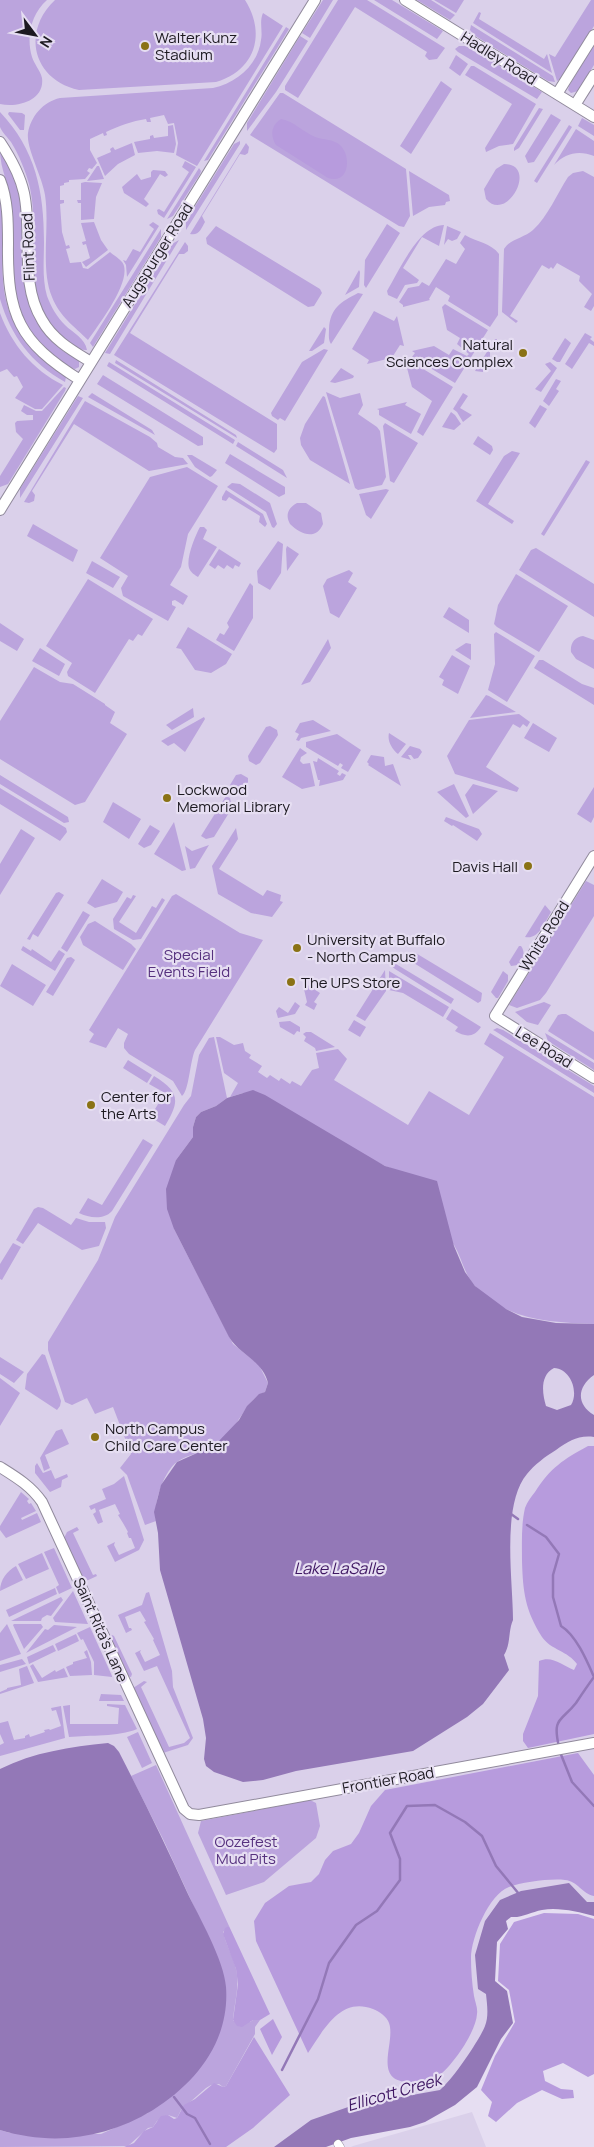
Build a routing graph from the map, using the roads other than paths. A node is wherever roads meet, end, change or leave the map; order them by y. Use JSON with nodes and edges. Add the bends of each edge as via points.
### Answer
{"nodes":[{"id":1,"x":315,"y":0,"type":"edge"},
{"id":2,"x":405,"y":0,"type":"edge"},
{"id":3,"x":594,"y":35,"type":"edge"},
{"id":4,"x":594,"y":74,"type":"edge"},
{"id":5,"x":558,"y":94,"type":"junction"},
{"id":6,"x":575,"y":105,"type":"junction"},
{"id":7,"x":594,"y":117,"type":"edge"},
{"id":8,"x":0,"y":142,"type":"edge"},
{"id":9,"x":0,"y":180,"type":"edge"},
{"id":10,"x":91,"y":362,"type":"junction"},
{"id":11,"x":80,"y":380,"type":"junction"},
{"id":12,"x":0,"y":510,"type":"edge"},
{"id":13,"x":594,"y":856,"type":"edge"},
{"id":14,"x":495,"y":1016,"type":"joint"},
{"id":15,"x":594,"y":1078,"type":"edge"},
{"id":16,"x":0,"y":1466,"type":"edge"},
{"id":17,"x":594,"y":1743,"type":"edge"},
{"id":18,"x":184,"y":1809,"type":"joint"}],
"edges":[{"from":1,"to":10,"type":"street","name":"Augspurger Road"},
{"from":2,"to":5,"type":"street","name":"Hadley Road"},
{"from":3,"to":5,"type":"street"},
{"from":4,"to":6,"type":"street"},
{"from":5,"to":6,"type":"street","name":"Hadley Road"},
{"from":6,"to":7,"type":"street","name":"Hadley Road"},
{"from":8,"to":10,"type":"street","name":"Flint Road","via":[[13,163],[24,192],[29,289],[37,310],[63,345]]},
{"from":9,"to":11,"type":"street","name":"Flint Road","via":[[8,218],[10,297],[18,319],[25,333],[46,357]]},
{"from":10,"to":11,"type":"street","name":"Augspurger Road"},
{"from":11,"to":12,"type":"street","name":"Augspurger Road"},
{"from":13,"to":14,"type":"street","name":"White Road"},
{"from":14,"to":15,"type":"street","name":"Lee Road"},
{"from":16,"to":18,"type":"street","name":"Saint Rita's Lane","via":[[24,1482],[42,1502]]},
{"from":17,"to":18,"type":"street","name":"Frontier Road","via":[[199,1815]]}]}
